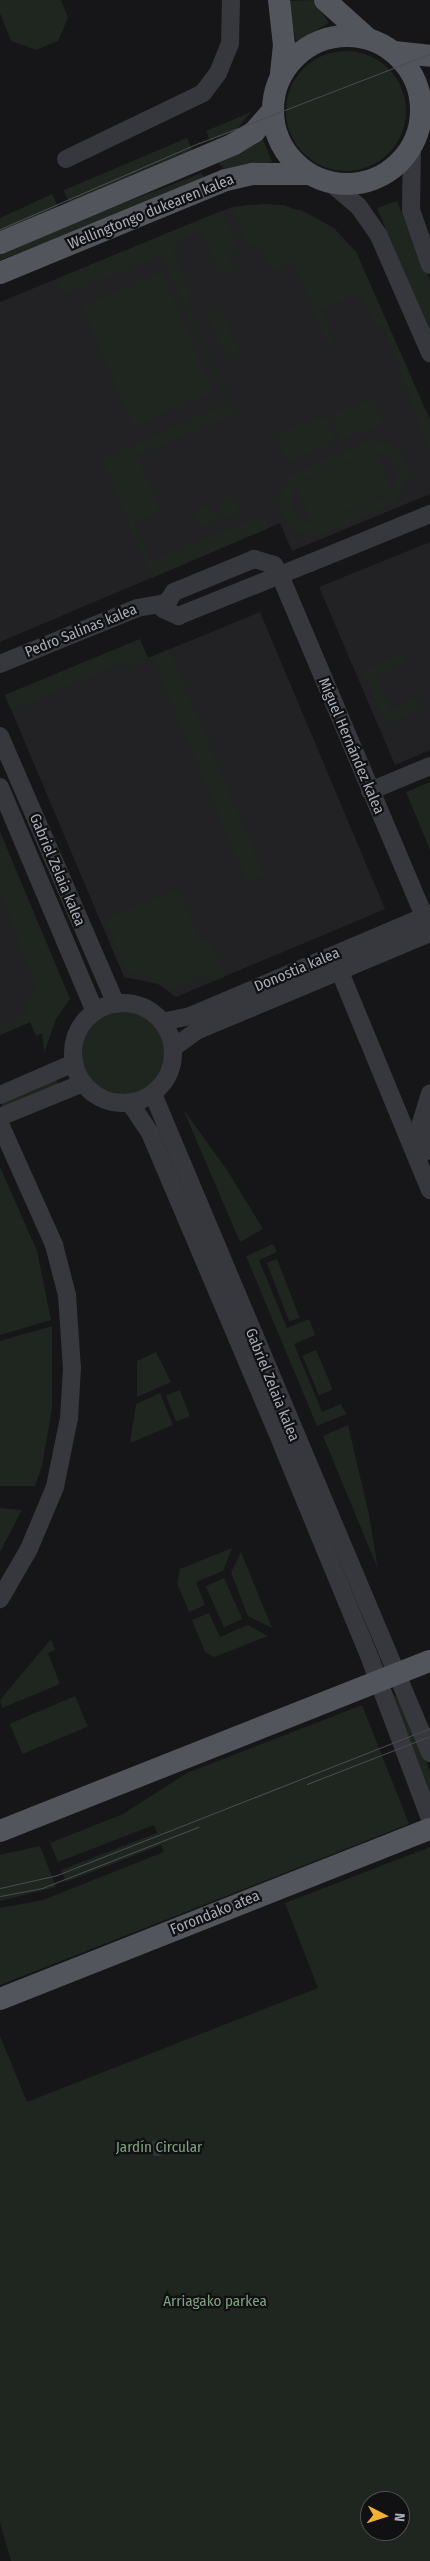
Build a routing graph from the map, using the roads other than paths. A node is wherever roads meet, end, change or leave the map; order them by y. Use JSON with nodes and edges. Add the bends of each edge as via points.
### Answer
{"nodes":[{"id":1,"x":279,"y":0,"type":"edge"},
{"id":2,"x":326,"y":0,"type":"edge"},
{"id":3,"x":232,"y":3,"type":"edge"},
{"id":4,"x":367,"y":38,"type":"junction"},
{"id":5,"x":394,"y":52,"type":"junction"},
{"id":6,"x":430,"y":56,"type":"edge"},
{"id":7,"x":281,"y":76,"type":"junction"},
{"id":8,"x":272,"y":111,"type":"junction"},
{"id":9,"x":420,"y":130,"type":"edge"},
{"id":10,"x":66,"y":159,"type":"dead end"},
{"id":11,"x":307,"y":174,"type":"junction"},
{"id":12,"x":332,"y":184,"type":"junction"},
{"id":13,"x":0,"y":243,"type":"edge"},
{"id":14,"x":430,"y":265,"type":"edge"},
{"id":15,"x":0,"y":273,"type":"edge"},
{"id":16,"x":430,"y":353,"type":"edge"},
{"id":17,"x":430,"y":514,"type":"edge"},
{"id":18,"x":280,"y":575,"type":"junction"},
{"id":19,"x":164,"y":603,"type":"junction"},
{"id":20,"x":0,"y":664,"type":"edge"},
{"id":21,"x":0,"y":736,"type":"edge"},
{"id":22,"x":430,"y":766,"type":"edge"},
{"id":23,"x":0,"y":787,"type":"edge"},
{"id":24,"x":370,"y":791,"type":"junction"},
{"id":25,"x":427,"y":915,"type":"edge"},
{"id":26,"x":430,"y":933,"type":"edge"},
{"id":27,"x":340,"y":972,"type":"junction"},
{"id":28,"x":116,"y":1004,"type":"junction"},
{"id":29,"x":95,"y":1012,"type":"junction"},
{"id":30,"x":162,"y":1022,"type":"junction"},
{"id":31,"x":173,"y":1048,"type":"junction"},
{"id":32,"x":74,"y":1063,"type":"junction"},
{"id":33,"x":83,"y":1083,"type":"junction"},
{"id":34,"x":430,"y":1093,"type":"edge"},
{"id":35,"x":153,"y":1094,"type":"junction"},
{"id":36,"x":0,"y":1095,"type":"edge"},
{"id":37,"x":130,"y":1103,"type":"junction"},
{"id":38,"x":0,"y":1117,"type":"edge"},
{"id":39,"x":0,"y":1124,"type":"edge"},
{"id":40,"x":428,"y":1182,"type":"edge"},
{"id":41,"x":0,"y":1599,"type":"edge"},
{"id":42,"x":430,"y":1661,"type":"edge"},
{"id":43,"x":399,"y":1673,"type":"junction"},
{"id":44,"x":377,"y":1680,"type":"junction"},
{"id":45,"x":430,"y":1754,"type":"edge"},
{"id":46,"x":430,"y":1819,"type":"edge"},
{"id":47,"x":430,"y":1829,"type":"edge"},
{"id":48,"x":0,"y":1832,"type":"edge"},
{"id":49,"x":0,"y":1998,"type":"edge"}],
"edges":[{"from":1,"to":7,"type":"main road","via":[[284,45]]},
{"from":2,"to":4,"type":"main road"},
{"from":3,"to":10,"type":"street","via":[[230,44],[218,73],[203,93]]},
{"from":4,"to":5,"type":"main road"},
{"from":4,"to":7,"type":"main road","via":[[324,39],[299,54]]},
{"from":5,"to":6,"type":"main road"},
{"from":5,"to":9,"type":"main road","via":[[416,83]]},
{"from":7,"to":8,"type":"main road"},
{"from":8,"to":11,"type":"main road","via":[[279,142]]},
{"from":8,"to":13,"type":"main road","name":"Wellingtongo dukearen kalea","via":[[254,132],[234,144]]},
{"from":9,"to":12,"type":"main road","via":[[395,168],[372,181]]},
{"from":9,"to":14,"type":"street","via":[[411,210]]},
{"from":11,"to":12,"type":"main road"},
{"from":11,"to":15,"type":"main road","name":"Wellingtongo dukearen kalea","via":[[254,174],[226,180]]},
{"from":12,"to":16,"type":"street","via":[[358,207],[379,236]]},
{"from":17,"to":18,"type":"street"},
{"from":18,"to":19,"type":"street","via":[[178,616],[166,614]]},
{"from":18,"to":19,"type":"street","name":"Pedro Salinas kalea","via":[[274,564],[254,558],[174,592]]},
{"from":18,"to":24,"type":"street","name":"Miguel Hernández kalea"},
{"from":19,"to":20,"type":"street","name":"Pedro Salinas kalea","via":[[137,608]]},
{"from":21,"to":28,"type":"street","name":"Gabriel Zelaia kalea"},
{"from":22,"to":24,"type":"street"},
{"from":23,"to":29,"type":"street","name":"Gabriel Zelaia kalea"},
{"from":24,"to":25,"type":"street","name":"Miguel Hernández kalea"},
{"from":25,"to":30,"type":"street","name":"Donostia kalea","via":[[190,1016]]},
{"from":26,"to":27,"type":"street","name":"Donostia kalea"},
{"from":27,"to":31,"type":"street","name":"Donostia kalea","via":[[196,1031]]},
{"from":27,"to":40,"type":"street"},
{"from":28,"to":29,"type":"street"},
{"from":28,"to":30,"type":"street","via":[[142,1006]]},
{"from":29,"to":32,"type":"street","via":[[79,1029]]},
{"from":30,"to":31,"type":"street"},
{"from":31,"to":35,"type":"street","via":[[169,1074]]},
{"from":32,"to":33,"type":"street"},
{"from":32,"to":36,"type":"street"},
{"from":33,"to":37,"type":"street","via":[[104,1100]]},
{"from":33,"to":38,"type":"street"},
{"from":34,"to":40,"type":"street","via":[[421,1123]]},
{"from":35,"to":37,"type":"street"},
{"from":35,"to":43,"type":"street","name":"Gabriel Zelaia kalea","via":[[295,1442]]},
{"from":37,"to":44,"type":"street","name":"Gabriel Zelaia kalea","via":[[150,1133]]},
{"from":39,"to":41,"type":"street","via":[[54,1245],[67,1295],[72,1368],[69,1418],[55,1487],[29,1549]]},
{"from":42,"to":43,"type":"main road"},
{"from":43,"to":44,"type":"main road"},
{"from":43,"to":45,"type":"street"},
{"from":44,"to":46,"type":"street"},
{"from":44,"to":48,"type":"main road"},
{"from":47,"to":49,"type":"main road","name":"Forondako atea"}]}
